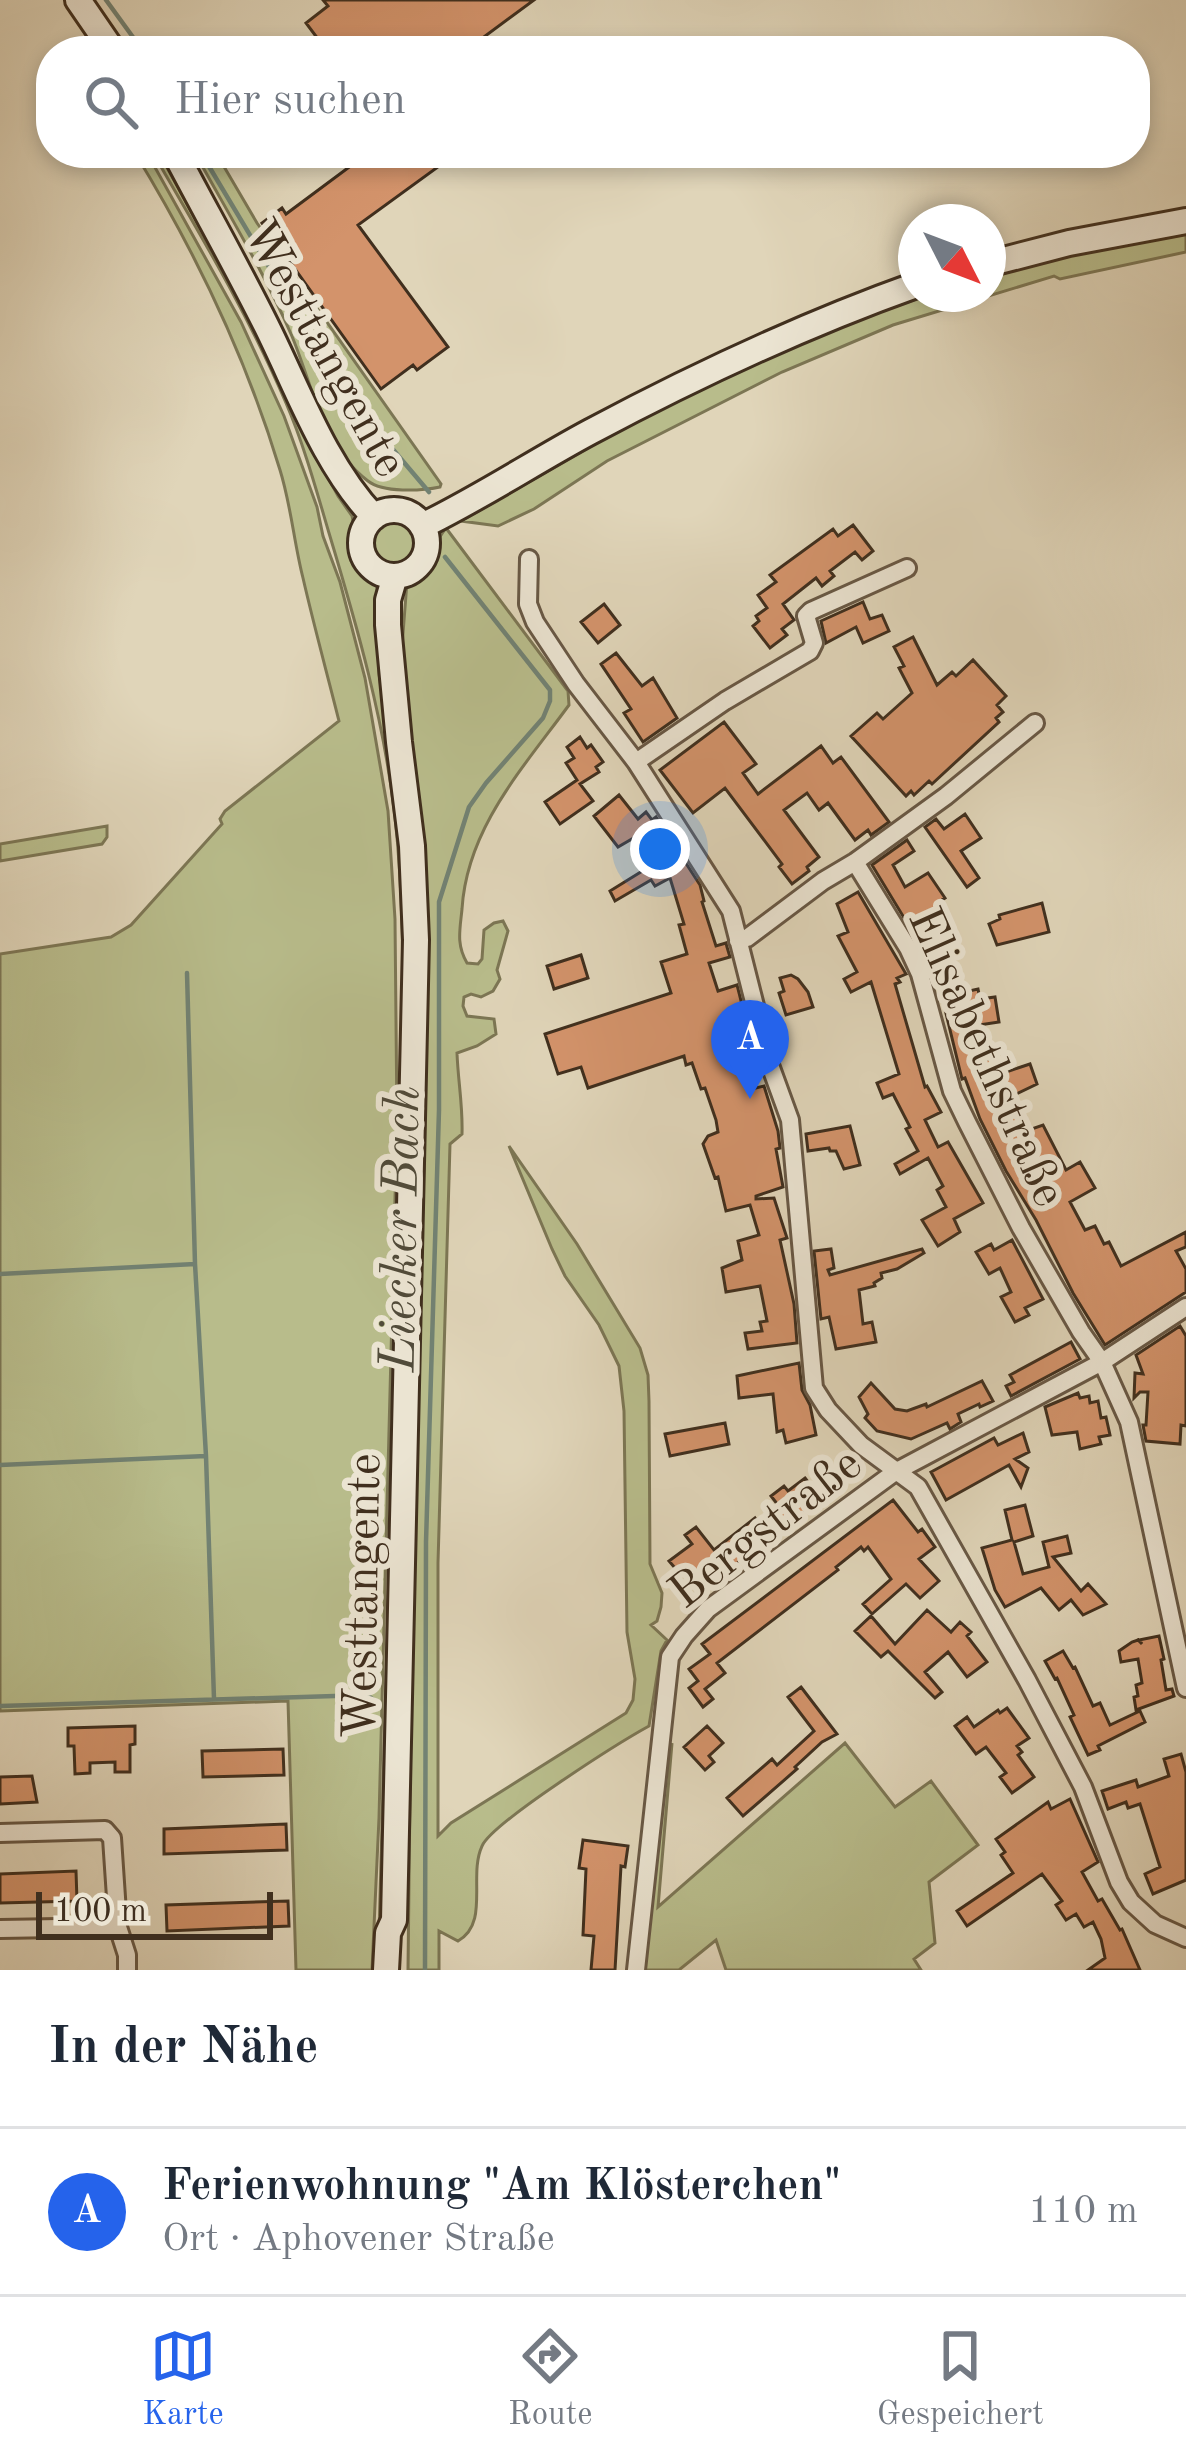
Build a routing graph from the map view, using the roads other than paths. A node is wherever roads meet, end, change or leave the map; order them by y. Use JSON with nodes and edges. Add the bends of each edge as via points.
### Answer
{"nodes":[{"id":1,"x":78,"y":0,"type":"edge"},
{"id":2,"x":103,"y":36,"type":"edge"},
{"id":3,"x":183,"y":168,"type":"edge"},
{"id":4,"x":1186,"y":221,"type":"edge"},
{"id":5,"x":1006,"y":259,"type":"edge"},
{"id":6,"x":898,"y":292,"type":"edge"},
{"id":7,"x":374,"y":517,"type":"junction"},
{"id":8,"x":422,"y":526,"type":"junction"},
{"id":9,"x":529,"y":559,"type":"dead end"},
{"id":10,"x":907,"y":568,"type":"dead end"},
{"id":11,"x":395,"y":576,"type":"junction"},
{"id":12,"x":1035,"y":723,"type":"dead end"},
{"id":13,"x":636,"y":762,"type":"junction"},
{"id":14,"x":854,"y":862,"type":"junction"},
{"id":15,"x":738,"y":941,"type":"junction"},
{"id":16,"x":1186,"y":1307,"type":"edge"},
{"id":17,"x":1102,"y":1362,"type":"junction"},
{"id":18,"x":896,"y":1472,"type":"junction"},
{"id":19,"x":1186,"y":1688,"type":"edge"},
{"id":20,"x":0,"y":1833,"type":"edge"},
{"id":21,"x":394,"y":1920,"type":"junction"},
{"id":22,"x":118,"y":1927,"type":"junction"},
{"id":23,"x":0,"y":1929,"type":"edge"},
{"id":24,"x":1186,"y":1938,"type":"edge"},
{"id":25,"x":127,"y":1970,"type":"edge"},
{"id":26,"x":386,"y":1970,"type":"edge"},
{"id":27,"x":401,"y":1970,"type":"edge"},
{"id":28,"x":636,"y":1970,"type":"edge"}],
"edges":[{"from":1,"to":2,"type":"main road"},
{"from":3,"to":7,"type":"main road","name":"Westtangente","via":[[303,406]]},
{"from":4,"to":5,"type":"main road"},
{"from":6,"to":8,"type":"main road","via":[[745,352]]},
{"from":7,"to":8,"type":"main road","via":[[405,512]]},
{"from":7,"to":11,"type":"main road","via":[[361,550],[370,566]]},
{"from":8,"to":11,"type":"main road","via":[[425,554]]},
{"from":9,"to":13,"type":"street","via":[[536,622]]},
{"from":10,"to":13,"type":"street","via":[[811,610],[810,651]]},
{"from":11,"to":21,"type":"main road","name":"Westtangente","via":[[388,625],[416,963]]},
{"from":12,"to":14,"type":"street"},
{"from":13,"to":15,"type":"street","via":[[731,911]]},
{"from":14,"to":15,"type":"street"},
{"from":14,"to":17,"type":"street","name":"Elisabethstraße","via":[[920,974],[967,1122]]},
{"from":15,"to":18,"type":"street","via":[[790,1120],[814,1388],[861,1445]]},
{"from":16,"to":17,"type":"street","name":"Bergstraße"},
{"from":17,"to":18,"type":"street","name":"Bergstraße"},
{"from":17,"to":19,"type":"street","name":"Elisabethstraße","via":[[1129,1422]]},
{"from":18,"to":24,"type":"street","via":[[918,1487],[1027,1680],[1131,1903]]},
{"from":18,"to":28,"type":"street","name":"Bergstraße","via":[[708,1609],[670,1657]]},
{"from":20,"to":22,"type":"street","via":[[105,1830]]},
{"from":21,"to":26,"type":"main road","name":"Westtangente"},
{"from":21,"to":27,"type":"main road"},
{"from":22,"to":23,"type":"street"},
{"from":22,"to":25,"type":"street"}]}
